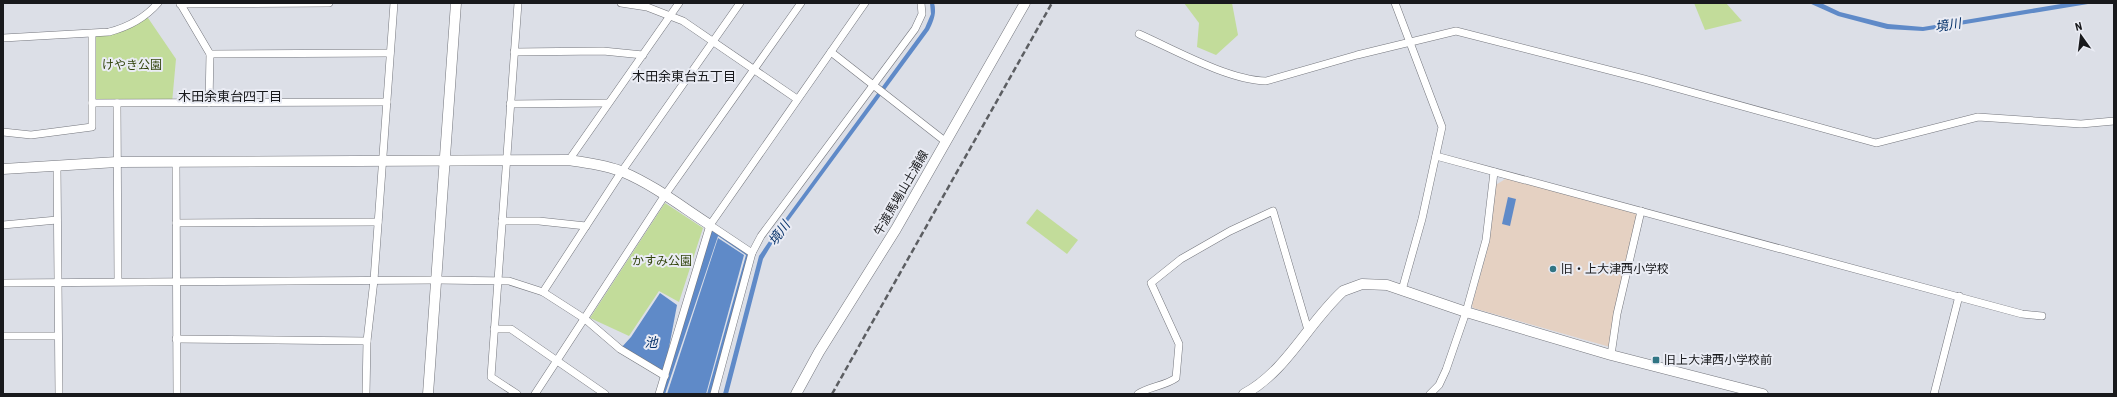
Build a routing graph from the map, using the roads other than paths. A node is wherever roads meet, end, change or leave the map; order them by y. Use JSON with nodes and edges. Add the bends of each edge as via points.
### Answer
{"nodes":[{"id":1,"x":158,"y":3,"type":"edge"},
{"id":2,"x":180,"y":3,"type":"edge"},
{"id":3,"x":329,"y":3,"type":"edge"},
{"id":4,"x":394,"y":3,"type":"edge"},
{"id":5,"x":456,"y":3,"type":"edge"},
{"id":6,"x":518,"y":3,"type":"edge"},
{"id":7,"x":621,"y":3,"type":"edge"},
{"id":8,"x":680,"y":3,"type":"edge"},
{"id":9,"x":740,"y":3,"type":"edge"},
{"id":10,"x":801,"y":3,"type":"edge"},
{"id":11,"x":865,"y":3,"type":"edge"},
{"id":12,"x":921,"y":3,"type":"edge"},
{"id":13,"x":1026,"y":3,"type":"edge"},
{"id":14,"x":1395,"y":3,"type":"edge"},
{"id":15,"x":671,"y":15,"type":"junction"},
{"id":16,"x":92,"y":34,"type":"junction"},
{"id":17,"x":1139,"y":34,"type":"dead end"},
{"id":18,"x":3,"y":38,"type":"edge"},
{"id":19,"x":714,"y":41,"type":"junction"},
{"id":20,"x":1409,"y":42,"type":"junction"},
{"id":21,"x":514,"y":52,"type":"junction"},
{"id":22,"x":831,"y":52,"type":"junction"},
{"id":23,"x":390,"y":53,"type":"junction"},
{"id":24,"x":210,"y":54,"type":"junction"},
{"id":25,"x":643,"y":55,"type":"junction"},
{"id":26,"x":754,"y":69,"type":"junction"},
{"id":27,"x":873,"y":84,"type":"junction"},
{"id":28,"x":797,"y":99,"type":"junction"},
{"id":29,"x":387,"y":102,"type":"junction"},
{"id":30,"x":92,"y":103,"type":"junction"},
{"id":31,"x":117,"y":103,"type":"junction"},
{"id":32,"x":209,"y":103,"type":"junction"},
{"id":33,"x":608,"y":103,"type":"junction"},
{"id":34,"x":510,"y":104,"type":"junction"},
{"id":35,"x":2114,"y":121,"type":"edge"},
{"id":36,"x":3,"y":132,"type":"edge"},
{"id":37,"x":946,"y":142,"type":"junction"},
{"id":38,"x":1436,"y":156,"type":"junction"},
{"id":39,"x":383,"y":160,"type":"junction"},
{"id":40,"x":445,"y":160,"type":"junction"},
{"id":41,"x":506,"y":160,"type":"junction"},
{"id":42,"x":569,"y":160,"type":"junction"},
{"id":43,"x":176,"y":161,"type":"junction"},
{"id":44,"x":117,"y":162,"type":"junction"},
{"id":45,"x":57,"y":166,"type":"junction"},
{"id":46,"x":3,"y":169,"type":"edge"},
{"id":47,"x":622,"y":171,"type":"junction"},
{"id":48,"x":1494,"y":172,"type":"junction"},
{"id":49,"x":665,"y":195,"type":"junction"},
{"id":50,"x":1640,"y":210,"type":"junction"},
{"id":51,"x":57,"y":220,"type":"junction"},
{"id":52,"x":502,"y":221,"type":"junction"},
{"id":53,"x":378,"y":222,"type":"junction"},
{"id":54,"x":176,"y":223,"type":"junction"},
{"id":55,"x":3,"y":225,"type":"edge"},
{"id":56,"x":710,"y":225,"type":"junction"},
{"id":57,"x":586,"y":226,"type":"junction"},
{"id":58,"x":752,"y":253,"type":"junction"},
{"id":59,"x":374,"y":280,"type":"junction"},
{"id":60,"x":437,"y":280,"type":"junction"},
{"id":61,"x":498,"y":280,"type":"junction"},
{"id":62,"x":118,"y":281,"type":"junction"},
{"id":63,"x":176,"y":281,"type":"junction"},
{"id":64,"x":57,"y":282,"type":"junction"},
{"id":65,"x":3,"y":283,"type":"edge"},
{"id":66,"x":1402,"y":290,"type":"junction"},
{"id":67,"x":543,"y":292,"type":"junction"},
{"id":68,"x":1959,"y":296,"type":"junction"},
{"id":69,"x":1466,"y":312,"type":"junction"},
{"id":70,"x":2042,"y":316,"type":"dead end"},
{"id":71,"x":585,"y":320,"type":"junction"},
{"id":72,"x":494,"y":329,"type":"junction"},
{"id":73,"x":1308,"y":330,"type":"junction"},
{"id":74,"x":3,"y":336,"type":"edge"},
{"id":75,"x":58,"y":336,"type":"junction"},
{"id":76,"x":176,"y":339,"type":"junction"},
{"id":77,"x":367,"y":341,"type":"junction"},
{"id":78,"x":1611,"y":355,"type":"junction"},
{"id":79,"x":557,"y":361,"type":"junction"},
{"id":80,"x":665,"y":376,"type":"junction"},
{"id":81,"x":59,"y":394,"type":"edge"},
{"id":82,"x":177,"y":394,"type":"edge"},
{"id":83,"x":366,"y":394,"type":"edge"},
{"id":84,"x":428,"y":394,"type":"edge"},
{"id":85,"x":517,"y":394,"type":"edge"},
{"id":86,"x":535,"y":394,"type":"edge"},
{"id":87,"x":605,"y":394,"type":"edge"},
{"id":88,"x":659,"y":394,"type":"edge"},
{"id":89,"x":714,"y":394,"type":"edge"},
{"id":90,"x":796,"y":394,"type":"edge"},
{"id":91,"x":1138,"y":394,"type":"edge"},
{"id":92,"x":1244,"y":394,"type":"edge"},
{"id":93,"x":1430,"y":394,"type":"edge"},
{"id":94,"x":1763,"y":394,"type":"edge"},
{"id":95,"x":1934,"y":394,"type":"edge"}],
"edges":[{"from":1,"to":16,"type":"street","via":[[146,15],[124,28]]},
{"from":2,"to":3,"type":"street"},
{"from":2,"to":24,"type":"street"},
{"from":4,"to":23,"type":"street"},
{"from":5,"to":40,"type":"street"},
{"from":6,"to":21,"type":"street"},
{"from":7,"to":15,"type":"street","via":[[647,7]]},
{"from":8,"to":15,"type":"street"},
{"from":9,"to":19,"type":"street"},
{"from":10,"to":26,"type":"street"},
{"from":11,"to":22,"type":"street"},
{"from":12,"to":27,"type":"street","via":[[922,14],[919,21]]},
{"from":13,"to":37,"type":"street","name":"牛渡馬場山土浦線"},
{"from":14,"to":20,"type":"street"},
{"from":15,"to":19,"type":"street"},
{"from":15,"to":25,"type":"street"},
{"from":16,"to":18,"type":"street"},
{"from":16,"to":30,"type":"street"},
{"from":17,"to":20,"type":"street","via":[[1251,81],[1266,81]]},
{"from":19,"to":26,"type":"street"},
{"from":19,"to":47,"type":"street"},
{"from":20,"to":35,"type":"street","via":[[1456,31],[1652,81],[1876,143],[1978,117],[2081,124]]},
{"from":20,"to":38,"type":"street","via":[[1442,127]]},
{"from":21,"to":25,"type":"street","via":[[603,51]]},
{"from":21,"to":34,"type":"street"},
{"from":22,"to":27,"type":"street"},
{"from":22,"to":28,"type":"street"},
{"from":23,"to":24,"type":"street"},
{"from":23,"to":29,"type":"street"},
{"from":24,"to":32,"type":"street"},
{"from":25,"to":33,"type":"street"},
{"from":26,"to":28,"type":"street"},
{"from":26,"to":49,"type":"street"},
{"from":27,"to":37,"type":"street"},
{"from":27,"to":58,"type":"street","via":[[761,236]]},
{"from":28,"to":56,"type":"street"},
{"from":29,"to":32,"type":"street"},
{"from":29,"to":39,"type":"street"},
{"from":30,"to":31,"type":"street"},
{"from":30,"to":36,"type":"street","via":[[92,127],[31,135]]},
{"from":31,"to":32,"type":"street"},
{"from":31,"to":44,"type":"street"},
{"from":33,"to":34,"type":"street"},
{"from":33,"to":42,"type":"street"},
{"from":34,"to":41,"type":"street"},
{"from":37,"to":90,"type":"street","name":"牛渡馬場山土浦線"},
{"from":38,"to":48,"type":"street"},
{"from":38,"to":66,"type":"street"},
{"from":39,"to":40,"type":"street"},
{"from":39,"to":43,"type":"street"},
{"from":39,"to":53,"type":"street"},
{"from":40,"to":41,"type":"street"},
{"from":40,"to":60,"type":"street"},
{"from":41,"to":42,"type":"street"},
{"from":41,"to":52,"type":"street"},
{"from":42,"to":47,"type":"street"},
{"from":43,"to":44,"type":"street"},
{"from":43,"to":54,"type":"street"},
{"from":44,"to":45,"type":"street"},
{"from":44,"to":62,"type":"street"},
{"from":45,"to":46,"type":"street"},
{"from":45,"to":51,"type":"street"},
{"from":47,"to":49,"type":"street"},
{"from":47,"to":57,"type":"street"},
{"from":48,"to":50,"type":"street"},
{"from":48,"to":69,"type":"street","via":[[1486,240]]},
{"from":49,"to":56,"type":"street"},
{"from":49,"to":71,"type":"street"},
{"from":50,"to":68,"type":"street"},
{"from":50,"to":78,"type":"street","via":[[1617,314]]},
{"from":51,"to":55,"type":"street"},
{"from":51,"to":64,"type":"street"},
{"from":52,"to":57,"type":"street","via":[[553,222]]},
{"from":52,"to":61,"type":"street"},
{"from":53,"to":54,"type":"street"},
{"from":53,"to":59,"type":"street"},
{"from":54,"to":63,"type":"street"},
{"from":56,"to":58,"type":"street"},
{"from":56,"to":80,"type":"street"},
{"from":57,"to":67,"type":"street"},
{"from":58,"to":89,"type":"street"},
{"from":59,"to":60,"type":"street"},
{"from":59,"to":63,"type":"street"},
{"from":59,"to":77,"type":"street"},
{"from":60,"to":61,"type":"street"},
{"from":60,"to":84,"type":"street"},
{"from":61,"to":67,"type":"street","via":[[526,285]]},
{"from":61,"to":72,"type":"street"},
{"from":62,"to":63,"type":"street"},
{"from":62,"to":64,"type":"street"},
{"from":63,"to":76,"type":"street"},
{"from":64,"to":65,"type":"street"},
{"from":64,"to":75,"type":"street"},
{"from":66,"to":69,"type":"street"},
{"from":66,"to":73,"type":"street","via":[[1379,283],[1349,288],[1336,297]]},
{"from":67,"to":71,"type":"street"},
{"from":68,"to":70,"type":"street","via":[[2022,314]]},
{"from":68,"to":95,"type":"street"},
{"from":69,"to":78,"type":"street"},
{"from":69,"to":93,"type":"street","via":[[1446,370]]},
{"from":71,"to":79,"type":"street"},
{"from":71,"to":80,"type":"street","via":[[620,350]]},
{"from":72,"to":79,"type":"street","via":[[511,329]]},
{"from":72,"to":85,"type":"street","via":[[490,377]]},
{"from":73,"to":91,"type":"street","via":[[1273,211],[1181,258],[1151,283],[1179,344],[1176,378]]},
{"from":73,"to":92,"type":"street","via":[[1267,376]]},
{"from":74,"to":75,"type":"street"},
{"from":75,"to":81,"type":"street"},
{"from":76,"to":77,"type":"street"},
{"from":76,"to":82,"type":"street"},
{"from":77,"to":83,"type":"street"},
{"from":78,"to":94,"type":"street"},
{"from":79,"to":86,"type":"street"},
{"from":79,"to":87,"type":"street"},
{"from":80,"to":88,"type":"street"}]}
